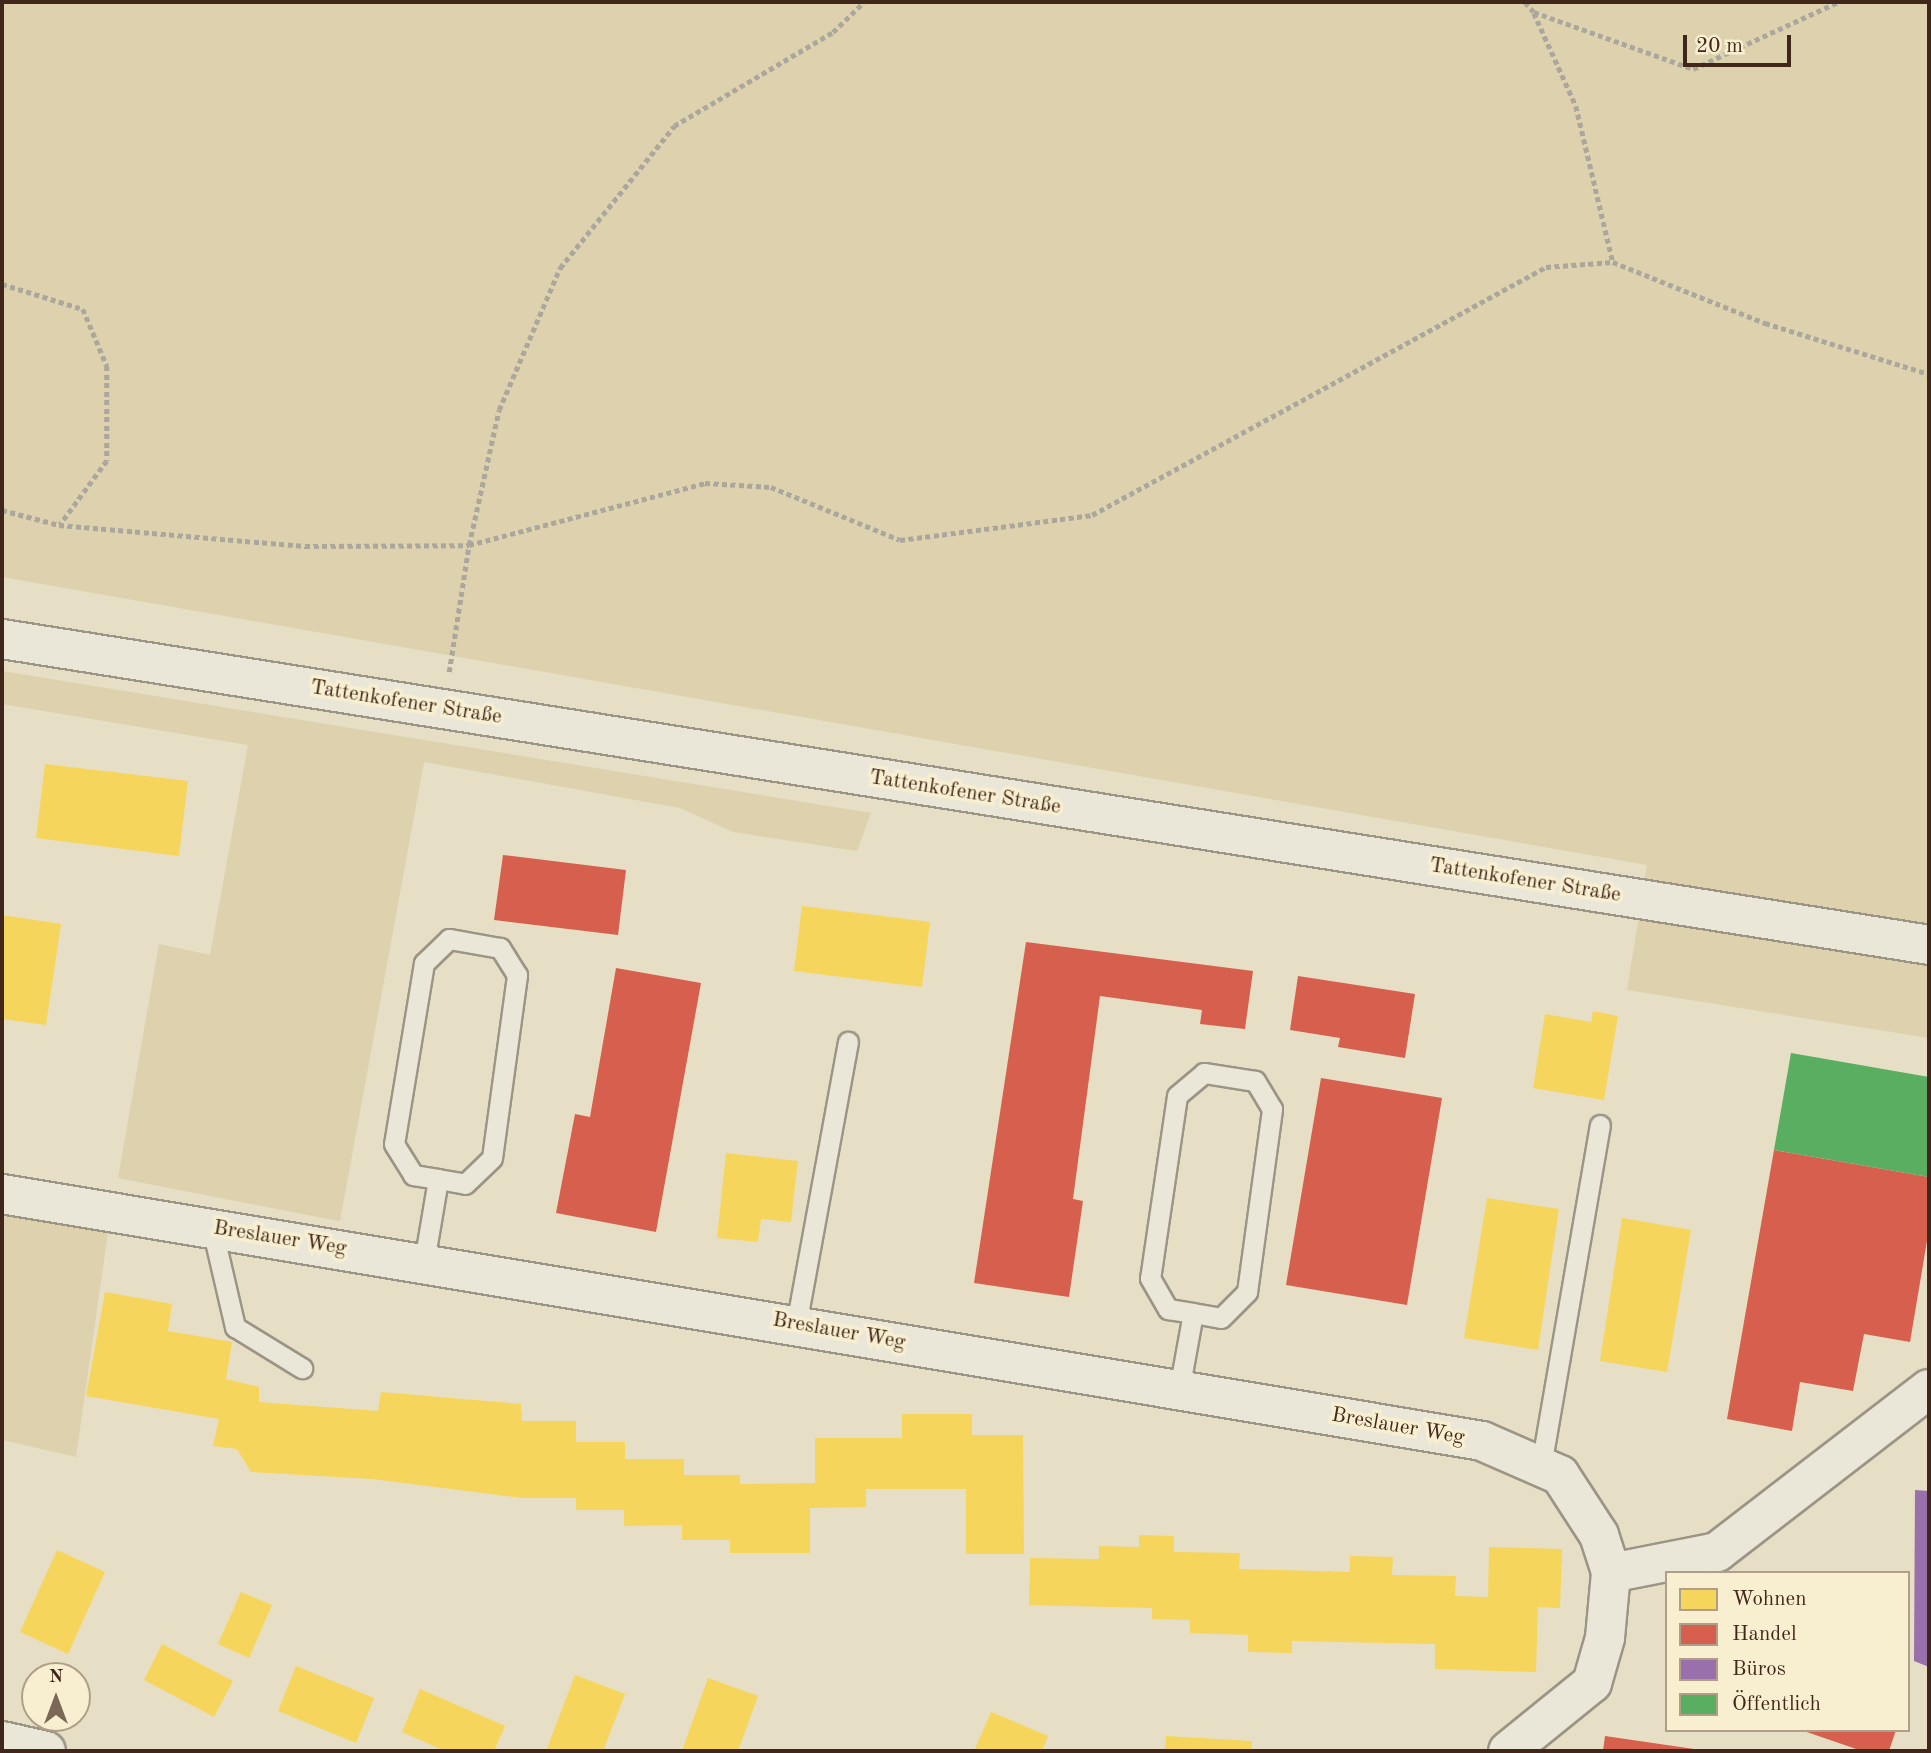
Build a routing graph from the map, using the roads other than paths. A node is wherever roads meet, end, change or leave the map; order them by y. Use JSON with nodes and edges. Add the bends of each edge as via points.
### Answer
{"nodes":[{"id":1,"x":2,"y":639,"type":"edge"},
{"id":2,"x":1929,"y":945,"type":"edge"},
{"id":3,"x":848,"y":1042,"type":"dead end"},
{"id":4,"x":1600,"y":1125,"type":"dead end"},
{"id":5,"x":438,"y":1179,"type":"junction"},
{"id":6,"x":2,"y":1194,"type":"edge"},
{"id":7,"x":212,"y":1228,"type":"junction"},
{"id":8,"x":424,"y":1262,"type":"junction"},
{"id":9,"x":1193,"y":1313,"type":"junction"},
{"id":10,"x":796,"y":1325,"type":"junction"},
{"id":11,"x":302,"y":1368,"type":"dead end"},
{"id":12,"x":1929,"y":1389,"type":"edge"},
{"id":13,"x":1179,"y":1390,"type":"junction"},
{"id":14,"x":1541,"y":1466,"type":"junction"},
{"id":15,"x":1611,"y":1573,"type":"junction"},
{"id":16,"x":2,"y":1741,"type":"edge"},
{"id":17,"x":46,"y":1751,"type":"edge"},
{"id":18,"x":1508,"y":1751,"type":"edge"}],
"edges":[{"from":1,"to":2,"type":"street","name":"Tattenkofener Straße"},
{"from":3,"to":10,"type":"lane"},
{"from":4,"to":14,"type":"lane"},
{"from":5,"to":5,"type":"lane","via":[[465,1184],[492,1158],[517,975],[500,948],[449,939],[424,963],[394,1144],[413,1175]]},
{"from":5,"to":8,"type":"lane"},
{"from":6,"to":7,"type":"street","name":"Breslauer Weg"},
{"from":7,"to":8,"type":"street","name":"Breslauer Weg"},
{"from":7,"to":11,"type":"lane","via":[[235,1327]]},
{"from":8,"to":10,"type":"street","name":"Breslauer Weg"},
{"from":9,"to":9,"type":"lane","via":[[1221,1318],[1247,1292],[1272,1109],[1255,1081],[1204,1073],[1177,1096],[1150,1278],[1168,1308]]},
{"from":9,"to":13,"type":"lane"},
{"from":10,"to":13,"type":"street","name":"Breslauer Weg"},
{"from":12,"to":15,"type":"street","via":[[1717,1552]]},
{"from":13,"to":14,"type":"street","name":"Breslauer Weg","via":[[1482,1441]]},
{"from":14,"to":15,"type":"street","name":"Breslauer Weg","via":[[1560,1475],[1599,1535]]},
{"from":15,"to":18,"type":"street","name":"Breslauer Weg","via":[[1605,1638],[1592,1683]]},
{"from":16,"to":17,"type":"street"}]}
